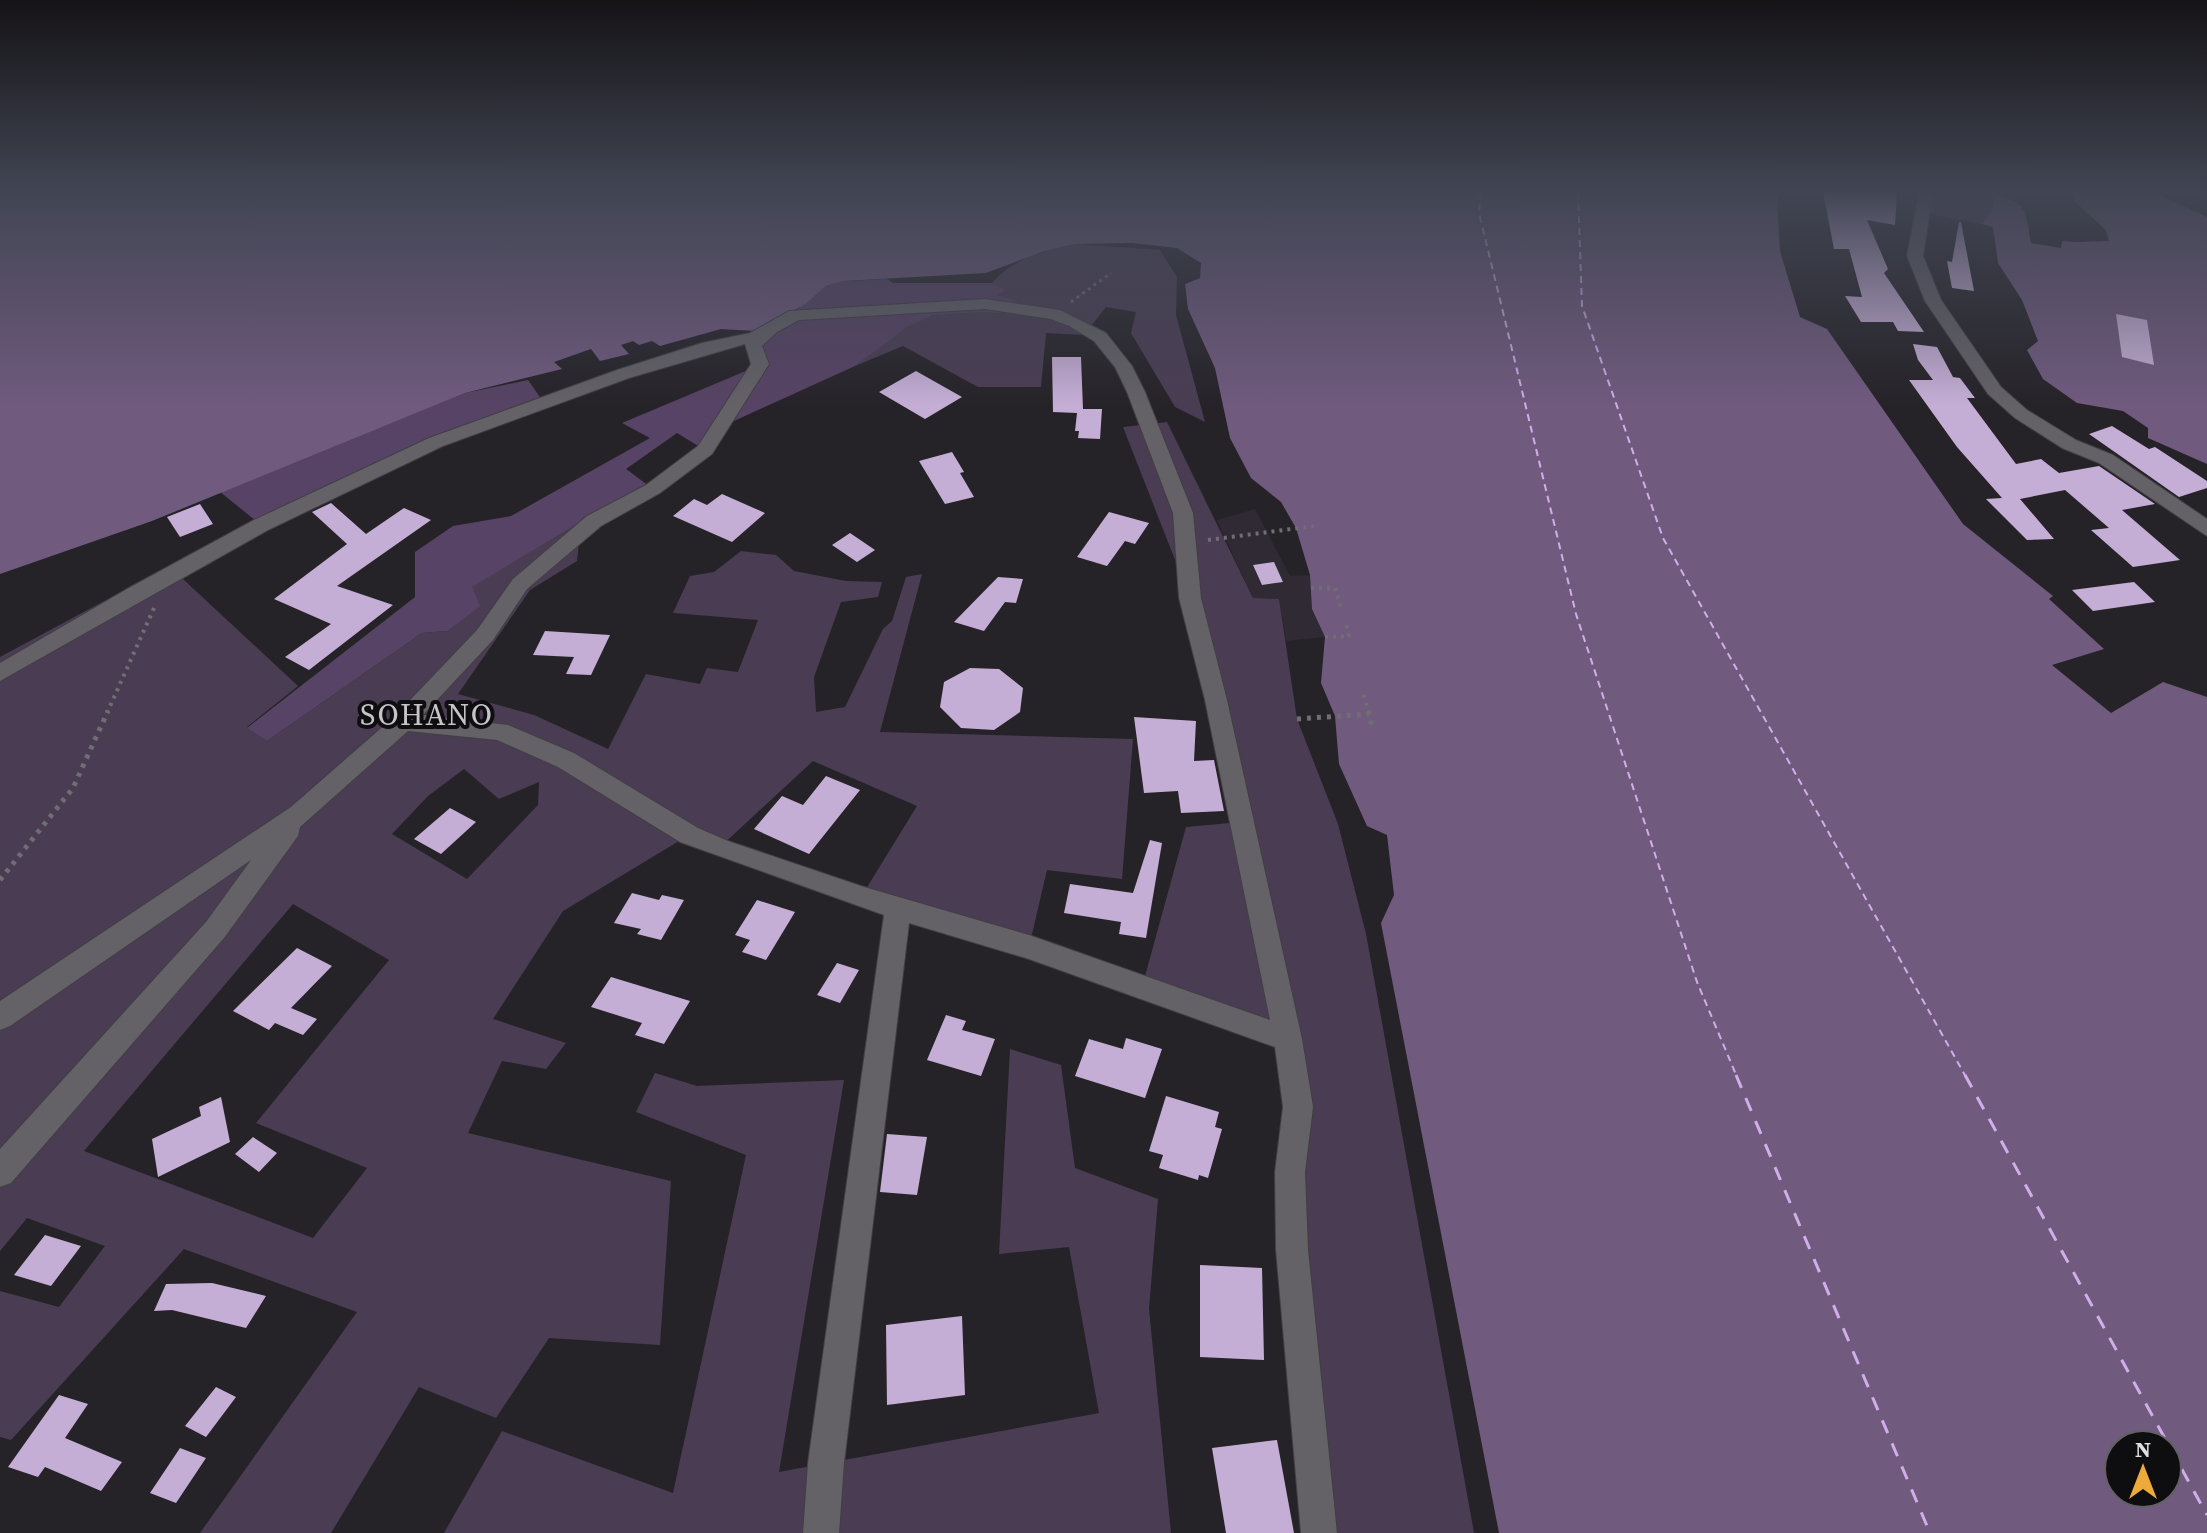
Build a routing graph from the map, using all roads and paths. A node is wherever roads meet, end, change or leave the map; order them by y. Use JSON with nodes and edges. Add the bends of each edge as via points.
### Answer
{"nodes":[{"id":1,"x":1918,"y":264,"type":"edge"},
{"id":2,"x":1111,"y":273,"type":"dead end"},
{"id":3,"x":1054,"y":314,"type":"junction"},
{"id":4,"x":774,"y":325,"type":"junction"},
{"id":5,"x":1314,"y":526,"type":"dead end"},
{"id":6,"x":2207,"y":529,"type":"edge"},
{"id":7,"x":1186,"y":542,"type":"junction"},
{"id":8,"x":166,"y":576,"type":"junction"},
{"id":9,"x":1311,"y":588,"type":"dead end"},
{"id":10,"x":1341,"y":608,"type":"dead end"},
{"id":11,"x":1345,"y":621,"type":"dead end"},
{"id":12,"x":1325,"y":637,"type":"dead end"},
{"id":13,"x":0,"y":673,"type":"edge"},
{"id":14,"x":1364,"y":695,"type":"dead end"},
{"id":15,"x":1369,"y":714,"type":"junction"},
{"id":16,"x":1297,"y":719,"type":"dead end"},
{"id":17,"x":403,"y":722,"type":"junction"},
{"id":18,"x":1373,"y":730,"type":"dead end"},
{"id":19,"x":300,"y":814,"type":"junction"},
{"id":20,"x":0,"y":880,"type":"edge"},
{"id":21,"x":898,"y":908,"type":"junction"},
{"id":22,"x":0,"y":1017,"type":"edge"},
{"id":23,"x":1288,"y":1039,"type":"junction"},
{"id":24,"x":0,"y":1172,"type":"edge"},
{"id":25,"x":821,"y":1533,"type":"edge"},
{"id":26,"x":1319,"y":1533,"type":"edge"}],
"edges":[{"from":1,"to":6,"type":"street","via":[[1933,301],[1994,390],[2021,414],[2069,444],[2106,459]]},
{"from":2,"to":3,"type":"path"},
{"from":3,"to":4,"type":"street","via":[[985,304],[795,315]]},
{"from":3,"to":7,"type":"street","via":[[1100,337],[1123,366],[1183,513]]},
{"from":4,"to":8,"type":"street","via":[[755,337],[623,374],[436,442]]},
{"from":4,"to":17,"type":"street","via":[[753,345],[760,364],[705,450],[653,489],[594,521],[520,584],[485,635]]},
{"from":5,"to":7,"type":"path"},
{"from":7,"to":23,"type":"street","via":[[1190,598]]},
{"from":8,"to":13,"type":"street"},
{"from":8,"to":20,"type":"path","via":[[73,788]]},
{"from":9,"to":10,"type":"path","via":[[1335,588]]},
{"from":11,"to":12,"type":"path","via":[[1349,636]]},
{"from":14,"to":15,"type":"path"},
{"from":15,"to":16,"type":"path"},
{"from":15,"to":18,"type":"path"},
{"from":17,"to":19,"type":"street"},
{"from":17,"to":21,"type":"street","via":[[500,731],[566,760],[689,835]]},
{"from":19,"to":22,"type":"street"},
{"from":19,"to":24,"type":"street","via":[[215,930]]},
{"from":21,"to":23,"type":"street","via":[[1029,947]]},
{"from":21,"to":25,"type":"street"},
{"from":23,"to":26,"type":"street","via":[[1298,1107],[1290,1172],[1292,1250]]}]}
